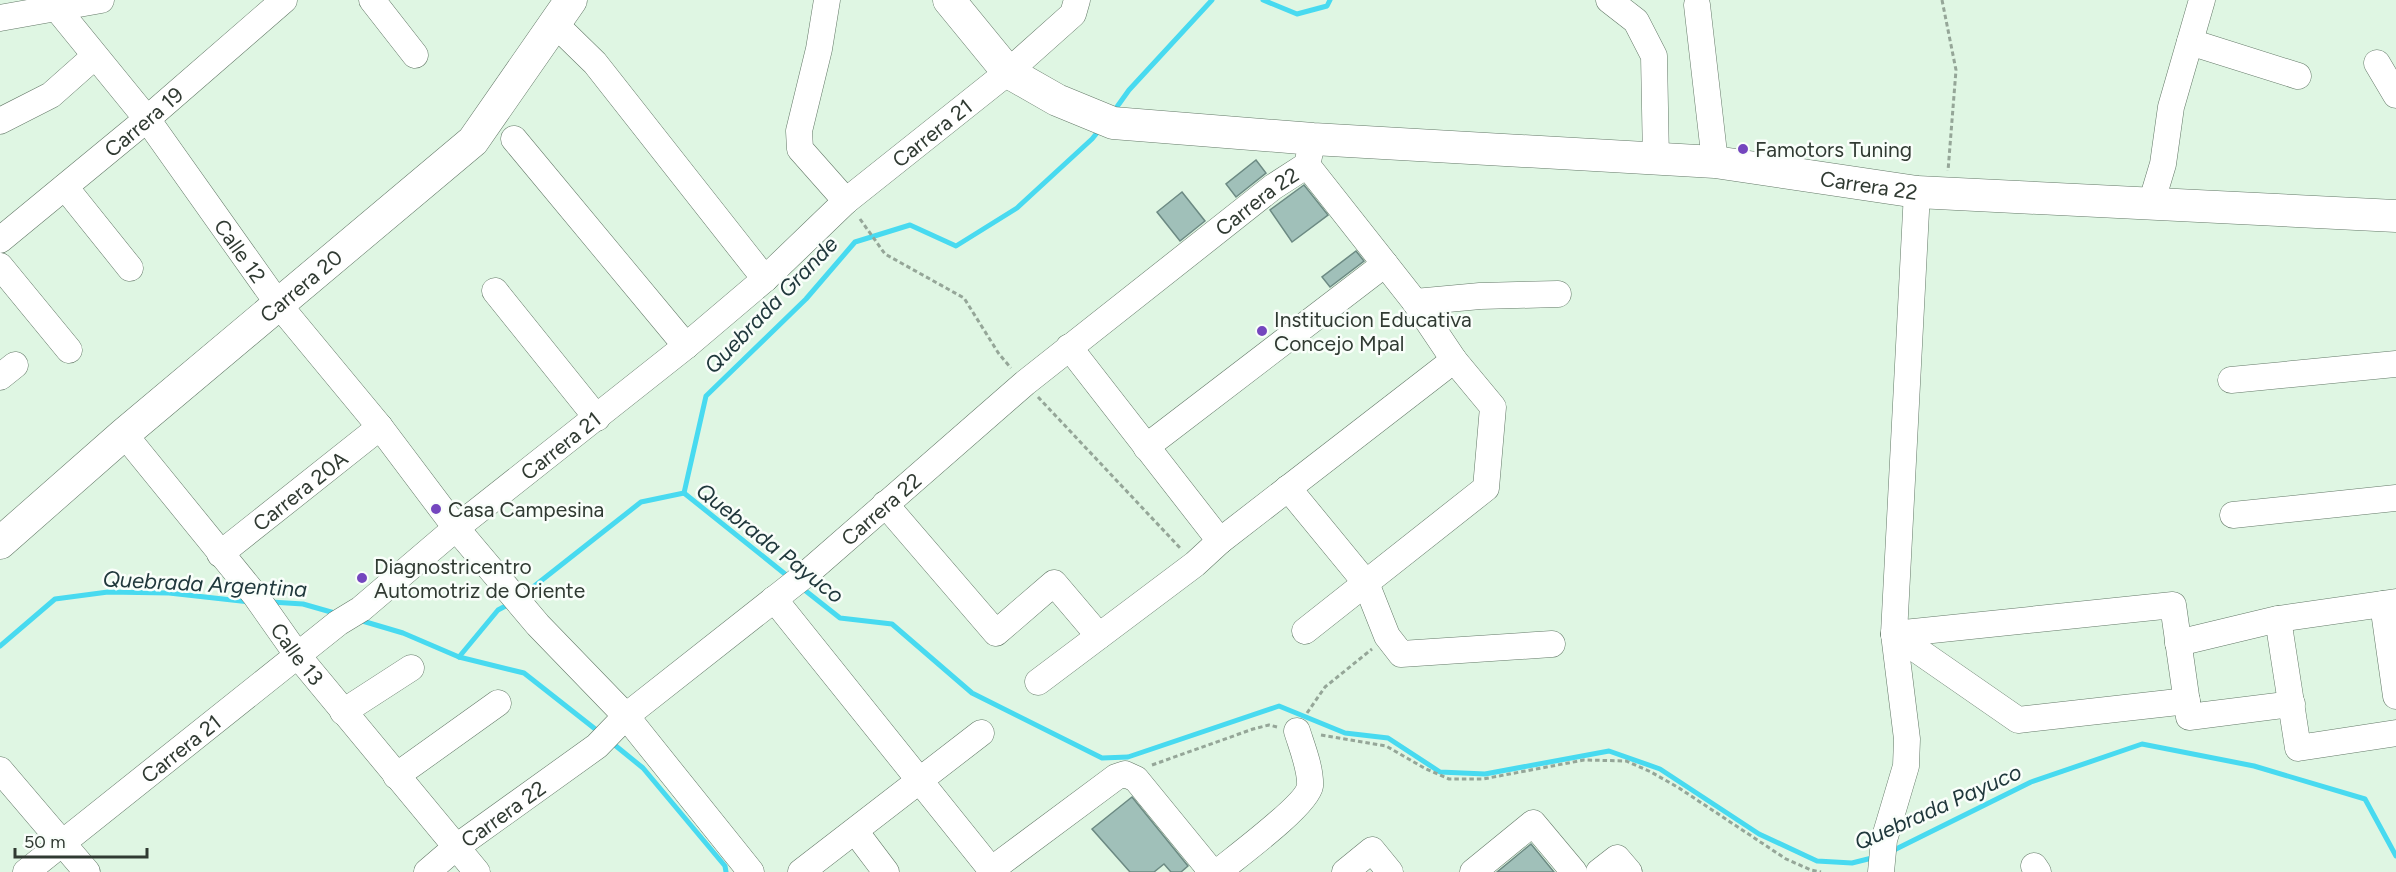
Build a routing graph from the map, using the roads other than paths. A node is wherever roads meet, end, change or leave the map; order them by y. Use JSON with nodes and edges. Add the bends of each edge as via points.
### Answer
{"nodes":[{"id":1,"x":101,"y":0,"type":"edge"},
{"id":2,"x":284,"y":0,"type":"edge"},
{"id":3,"x":372,"y":0,"type":"edge"},
{"id":4,"x":827,"y":0,"type":"edge"},
{"id":5,"x":949,"y":0,"type":"edge"},
{"id":6,"x":1077,"y":0,"type":"edge"},
{"id":7,"x":1609,"y":0,"type":"edge"},
{"id":8,"x":2202,"y":0,"type":"edge"},
{"id":9,"x":53,"y":4,"type":"edge"},
{"id":10,"x":1697,"y":5,"type":"dead end"},
{"id":11,"x":563,"y":11,"type":"edge"},
{"id":12,"x":0,"y":18,"type":"edge"},
{"id":13,"x":2190,"y":42,"type":"junction"},
{"id":14,"x":415,"y":55,"type":"dead end"},
{"id":15,"x":95,"y":56,"type":"junction"},
{"id":16,"x":2377,"y":63,"type":"dead end"},
{"id":17,"x":1008,"y":72,"type":"junction"},
{"id":18,"x":2298,"y":76,"type":"dead end"},
{"id":19,"x":2396,"y":95,"type":"edge"},
{"id":20,"x":147,"y":119,"type":"junction"},
{"id":21,"x":0,"y":121,"type":"edge"},
{"id":22,"x":514,"y":139,"type":"dead end"},
{"id":23,"x":1310,"y":152,"type":"junction"},
{"id":24,"x":1656,"y":160,"type":"junction"},
{"id":25,"x":1715,"y":162,"type":"junction"},
{"id":26,"x":65,"y":187,"type":"junction"},
{"id":27,"x":1932,"y":193,"type":"junction"},
{"id":28,"x":846,"y":201,"type":"junction"},
{"id":29,"x":2151,"y":204,"type":"junction"},
{"id":30,"x":2396,"y":221,"type":"edge"},
{"id":31,"x":0,"y":240,"type":"edge"},
{"id":32,"x":1385,"y":264,"type":"junction"},
{"id":33,"x":0,"y":266,"type":"edge"},
{"id":34,"x":130,"y":268,"type":"dead end"},
{"id":35,"x":765,"y":279,"type":"junction"},
{"id":36,"x":495,"y":291,"type":"dead end"},
{"id":37,"x":1558,"y":294,"type":"dead end"},
{"id":38,"x":1415,"y":302,"type":"junction"},
{"id":39,"x":279,"y":305,"type":"junction"},
{"id":40,"x":686,"y":346,"type":"junction"},
{"id":41,"x":1069,"y":347,"type":"junction"},
{"id":42,"x":69,"y":350,"type":"dead end"},
{"id":43,"x":1454,"y":360,"type":"junction"},
{"id":44,"x":2396,"y":364,"type":"edge"},
{"id":45,"x":2231,"y":380,"type":"dead end"},
{"id":46,"x":597,"y":418,"type":"junction"},
{"id":47,"x":380,"y":427,"type":"junction"},
{"id":48,"x":124,"y":434,"type":"junction"},
{"id":49,"x":1146,"y":447,"type":"junction"},
{"id":50,"x":1288,"y":488,"type":"junction"},
{"id":51,"x":2396,"y":498,"type":"edge"},
{"id":52,"x":885,"y":504,"type":"junction"},
{"id":53,"x":2234,"y":515,"type":"dead end"},
{"id":54,"x":456,"y":528,"type":"junction"},
{"id":55,"x":1220,"y":541,"type":"junction"},
{"id":56,"x":0,"y":543,"type":"edge"},
{"id":57,"x":220,"y":554,"type":"junction"},
{"id":58,"x":1366,"y":583,"type":"junction"},
{"id":59,"x":789,"y":588,"type":"junction"},
{"id":60,"x":2390,"y":603,"type":"edge"},
{"id":61,"x":2278,"y":619,"type":"junction"},
{"id":62,"x":1305,"y":631,"type":"dead end"},
{"id":63,"x":1894,"y":634,"type":"junction"},
{"id":64,"x":1099,"y":636,"type":"junction"},
{"id":65,"x":2178,"y":643,"type":"junction"},
{"id":66,"x":1552,"y":644,"type":"dead end"},
{"id":67,"x":298,"y":656,"type":"junction"},
{"id":68,"x":411,"y":668,"type":"dead end"},
{"id":69,"x":1038,"y":682,"type":"dead end"},
{"id":70,"x":2396,"y":696,"type":"edge"},
{"id":71,"x":2187,"y":701,"type":"junction"},
{"id":72,"x":498,"y":703,"type":"dead end"},
{"id":73,"x":2292,"y":704,"type":"junction"},
{"id":74,"x":343,"y":712,"type":"junction"},
{"id":75,"x":626,"y":716,"type":"junction"},
{"id":76,"x":1302,"y":722,"type":"road end"},
{"id":77,"x":981,"y":733,"type":"dead end"},
{"id":78,"x":2396,"y":733,"type":"edge"},
{"id":79,"x":0,"y":770,"type":"edge"},
{"id":80,"x":396,"y":776,"type":"junction"},
{"id":81,"x":920,"y":780,"type":"junction"},
{"id":82,"x":855,"y":831,"type":"junction"},
{"id":83,"x":62,"y":842,"type":"junction"},
{"id":84,"x":455,"y":848,"type":"junction"},
{"id":85,"x":1882,"y":859,"type":"edge"},
{"id":86,"x":992,"y":871,"type":"edge"},
{"id":87,"x":26,"y":872,"type":"edge"},
{"id":88,"x":87,"y":872,"type":"edge"},
{"id":89,"x":427,"y":872,"type":"edge"},
{"id":90,"x":477,"y":872,"type":"edge"},
{"id":91,"x":751,"y":872,"type":"edge"},
{"id":92,"x":801,"y":872,"type":"edge"},
{"id":93,"x":886,"y":872,"type":"edge"},
{"id":94,"x":1212,"y":872,"type":"edge"},
{"id":95,"x":1218,"y":872,"type":"edge"},
{"id":96,"x":1345,"y":872,"type":"edge"},
{"id":97,"x":1390,"y":872,"type":"edge"},
{"id":98,"x":1473,"y":872,"type":"edge"},
{"id":99,"x":1574,"y":872,"type":"edge"},
{"id":100,"x":1599,"y":872,"type":"edge"},
{"id":101,"x":1629,"y":872,"type":"edge"}],
"edges":[{"from":1,"to":9,"type":"street"},
{"from":2,"to":20,"type":"street","name":"Carrera 19"},
{"from":3,"to":14,"type":"street"},
{"from":4,"to":28,"type":"street","via":[[799,131],[800,149]]},
{"from":5,"to":17,"type":"main road"},
{"from":6,"to":17,"type":"street","name":"Carrera 21","via":[[1073,14]]},
{"from":7,"to":24,"type":"street","via":[[1636,21],[1653,56]]},
{"from":8,"to":13,"type":"street"},
{"from":9,"to":12,"type":"street"},
{"from":9,"to":15,"type":"street","name":"Calle 12"},
{"from":10,"to":25,"type":"street"},
{"from":11,"to":35,"type":"street","via":[[595,63]]},
{"from":11,"to":39,"type":"main road","name":"Carrera 20","via":[[473,141]]},
{"from":13,"to":18,"type":"street"},
{"from":13,"to":29,"type":"street"},
{"from":15,"to":20,"type":"street","name":"Calle 12"},
{"from":15,"to":21,"type":"street","via":[[51,95]]},
{"from":16,"to":19,"type":"street"},
{"from":17,"to":23,"type":"main road","via":[[1105,120]]},
{"from":17,"to":28,"type":"street","name":"Carrera 21"},
{"from":20,"to":26,"type":"street","name":"Carrera 19"},
{"from":20,"to":39,"type":"street","name":"Calle 12"},
{"from":22,"to":40,"type":"street"},
{"from":23,"to":24,"type":"main road","name":"Carrera 22"},
{"from":23,"to":32,"type":"street"},
{"from":23,"to":41,"type":"street","name":"Carrera 22","via":[[1273,187]]},
{"from":24,"to":25,"type":"main road","name":"Carrera 22"},
{"from":25,"to":27,"type":"main road","name":"Carrera 22"},
{"from":26,"to":31,"type":"street","name":"Carrera 19"},
{"from":26,"to":34,"type":"street"},
{"from":27,"to":29,"type":"main road","name":"Carrera 22"},
{"from":27,"to":63,"type":"street"},
{"from":28,"to":35,"type":"street","name":"Carrera 21"},
{"from":29,"to":30,"type":"main road","name":"Carrera 22"},
{"from":32,"to":38,"type":"street"},
{"from":32,"to":49,"type":"street"},
{"from":33,"to":42,"type":"street"},
{"from":35,"to":40,"type":"street","name":"Carrera 21"},
{"from":36,"to":46,"type":"street"},
{"from":37,"to":38,"type":"street"},
{"from":38,"to":43,"type":"street"},
{"from":39,"to":47,"type":"street","name":"Calle 12"},
{"from":39,"to":48,"type":"main road","name":"Carrera 20"},
{"from":40,"to":46,"type":"street","name":"Carrera 21"},
{"from":41,"to":49,"type":"street"},
{"from":41,"to":52,"type":"street","name":"Carrera 22"},
{"from":43,"to":50,"type":"street"},
{"from":43,"to":58,"type":"street","via":[[1493,407],[1486,488]]},
{"from":44,"to":45,"type":"street"},
{"from":46,"to":54,"type":"street","name":"Carrera 21"},
{"from":47,"to":54,"type":"street","name":"Calle 12"},
{"from":47,"to":57,"type":"street","name":"Carrera 20A"},
{"from":48,"to":56,"type":"main road","name":"Carrera 20"},
{"from":48,"to":57,"type":"street","name":"Calle 13"},
{"from":49,"to":55,"type":"street"},
{"from":50,"to":55,"type":"street"},
{"from":50,"to":58,"type":"street"},
{"from":51,"to":53,"type":"street"},
{"from":52,"to":59,"type":"street","name":"Carrera 22"},
{"from":52,"to":64,"type":"street","via":[[996,633],[1054,583]]},
{"from":54,"to":67,"type":"street","name":"Carrera 21","via":[[361,609]]},
{"from":54,"to":75,"type":"street","name":"Calle 12","via":[[538,625]]},
{"from":55,"to":64,"type":"street"},
{"from":57,"to":67,"type":"street","name":"Calle 13"},
{"from":58,"to":62,"type":"street"},
{"from":58,"to":66,"type":"street","via":[[1387,636],[1401,654]]},
{"from":59,"to":75,"type":"street","name":"Carrera 22"},
{"from":59,"to":81,"type":"street"},
{"from":60,"to":61,"type":"street"},
{"from":60,"to":70,"type":"street"},
{"from":61,"to":65,"type":"street"},
{"from":61,"to":73,"type":"street"},
{"from":63,"to":65,"type":"street","via":[[2173,605]]},
{"from":63,"to":71,"type":"street","via":[[2018,720]]},
{"from":63,"to":85,"type":"street","via":[[1907,748],[1902,785]]},
{"from":64,"to":69,"type":"street"},
{"from":65,"to":71,"type":"street"},
{"from":67,"to":74,"type":"street","name":"Calle 13"},
{"from":67,"to":83,"type":"street","name":"Carrera 21"},
{"from":68,"to":74,"type":"street"},
{"from":71,"to":73,"type":"street","via":[[2189,717]]},
{"from":72,"to":80,"type":"street"},
{"from":73,"to":78,"type":"street","via":[[2298,748]]},
{"from":74,"to":80,"type":"street","name":"Calle 13"},
{"from":75,"to":84,"type":"street","name":"Carrera 22","via":[[602,740]]},
{"from":75,"to":91,"type":"street","name":"Calle 12"},
{"from":76,"to":95,"type":"street","via":[[1308,791],[1293,810]]},
{"from":77,"to":81,"type":"street"},
{"from":79,"to":83,"type":"street"},
{"from":80,"to":84,"type":"street","name":"Calle 13"},
{"from":81,"to":82,"type":"street"},
{"from":81,"to":86,"type":"street"},
{"from":82,"to":92,"type":"street"},
{"from":82,"to":93,"type":"street"},
{"from":83,"to":87,"type":"street","name":"Carrera 21"},
{"from":83,"to":88,"type":"street"},
{"from":84,"to":89,"type":"street","name":"Carrera 22"},
{"from":84,"to":90,"type":"street","name":"Calle 13"},
{"from":86,"to":94,"type":"street","via":[[1125,774],[1136,779]]},
{"from":96,"to":97,"type":"street","via":[[1372,850]]},
{"from":98,"to":99,"type":"street","via":[[1533,823]]},
{"from":100,"to":101,"type":"street","via":[[1617,858]]}]}
